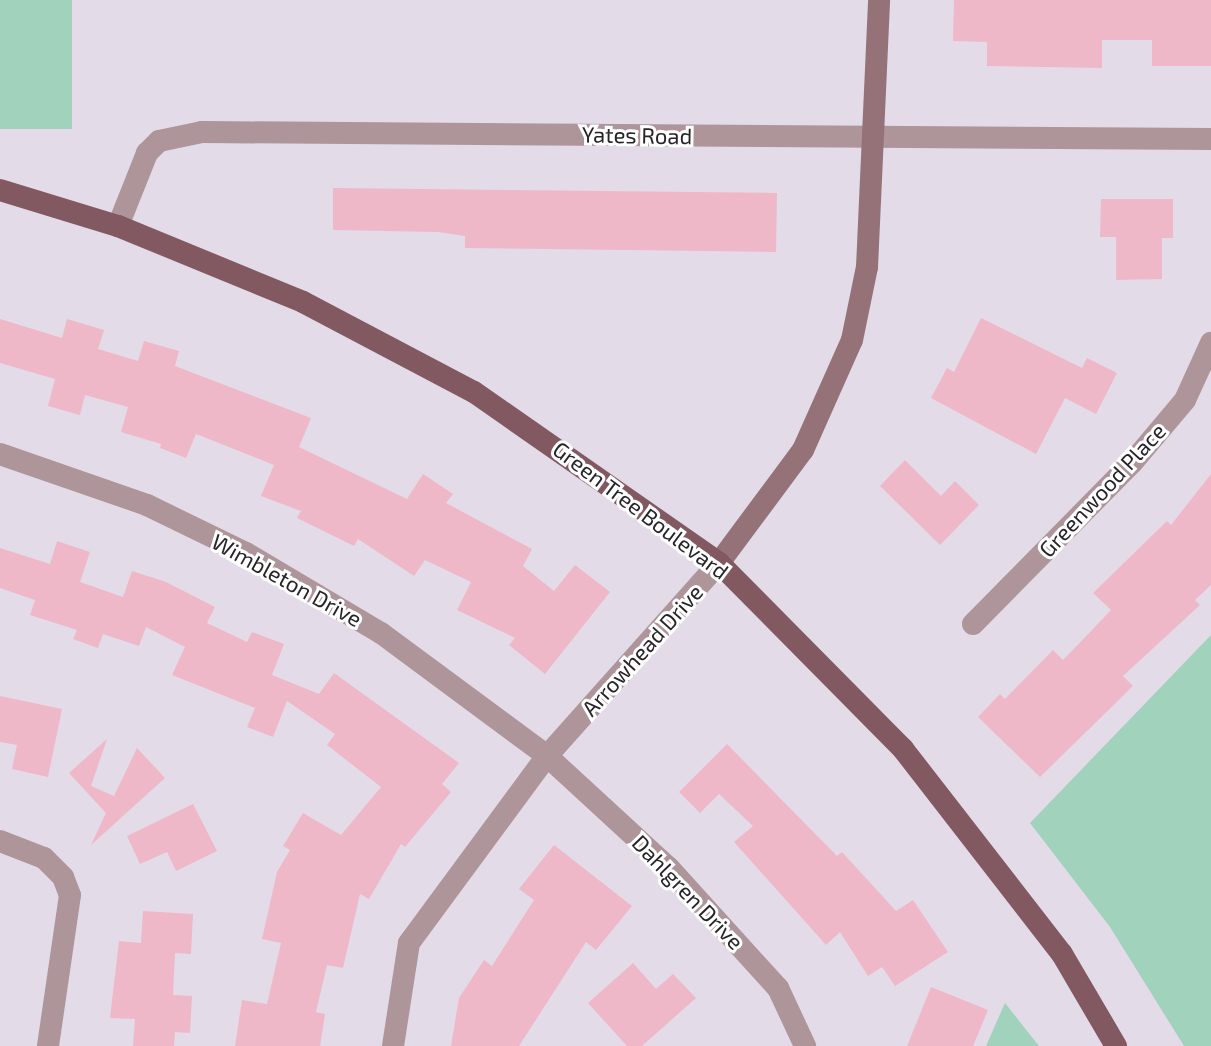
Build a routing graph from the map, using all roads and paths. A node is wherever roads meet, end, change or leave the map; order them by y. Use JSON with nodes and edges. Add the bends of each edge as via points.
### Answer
{"nodes":[{"id":1,"x":879,"y":0,"type":"edge"},
{"id":2,"x":873,"y":138,"type":"junction"},
{"id":3,"x":1211,"y":139,"type":"edge"},
{"id":4,"x":0,"y":190,"type":"edge"},
{"id":5,"x":118,"y":226,"type":"junction"},
{"id":6,"x":1211,"y":343,"type":"edge"},
{"id":7,"x":0,"y":454,"type":"edge"},
{"id":8,"x":719,"y":563,"type":"junction"},
{"id":9,"x":973,"y":624,"type":"dead end"},
{"id":10,"x":547,"y":756,"type":"junction"},
{"id":11,"x":0,"y":841,"type":"edge"},
{"id":12,"x":48,"y":1046,"type":"edge"},
{"id":13,"x":393,"y":1046,"type":"edge"},
{"id":14,"x":805,"y":1046,"type":"edge"},
{"id":15,"x":1116,"y":1046,"type":"edge"}],
"edges":[{"from":1,"to":2,"type":"main road","name":"Arrowhead Drive"},
{"from":2,"to":3,"type":"street","name":"Yates Road"},
{"from":2,"to":5,"type":"street","name":"Yates Road","via":[[202,132],[159,141],[147,153]]},
{"from":2,"to":8,"type":"main road","name":"Arrowhead Drive","via":[[867,267],[852,340],[803,450]]},
{"from":4,"to":5,"type":"main road","name":"Green Tree Boulevard"},
{"from":5,"to":8,"type":"main road","name":"Green Tree Boulevard","via":[[303,302],[474,392]]},
{"from":6,"to":9,"type":"street","name":"Greenwood Place","via":[[1185,400],[1159,432]]},
{"from":7,"to":10,"type":"street","name":"Wimbleton Drive","via":[[147,505],[246,553],[381,633]]},
{"from":8,"to":10,"type":"street","name":"Arrowhead Drive"},
{"from":8,"to":15,"type":"main road","name":"Green Tree Boulevard","via":[[903,749],[1062,954]]},
{"from":10,"to":13,"type":"street","name":"Arrowhead Drive","via":[[409,943]]},
{"from":10,"to":14,"type":"street","name":"Dahlgren Drive","via":[[669,868],[778,988]]},
{"from":11,"to":12,"type":"street","via":[[44,858],[63,877],[70,895]]}]}
